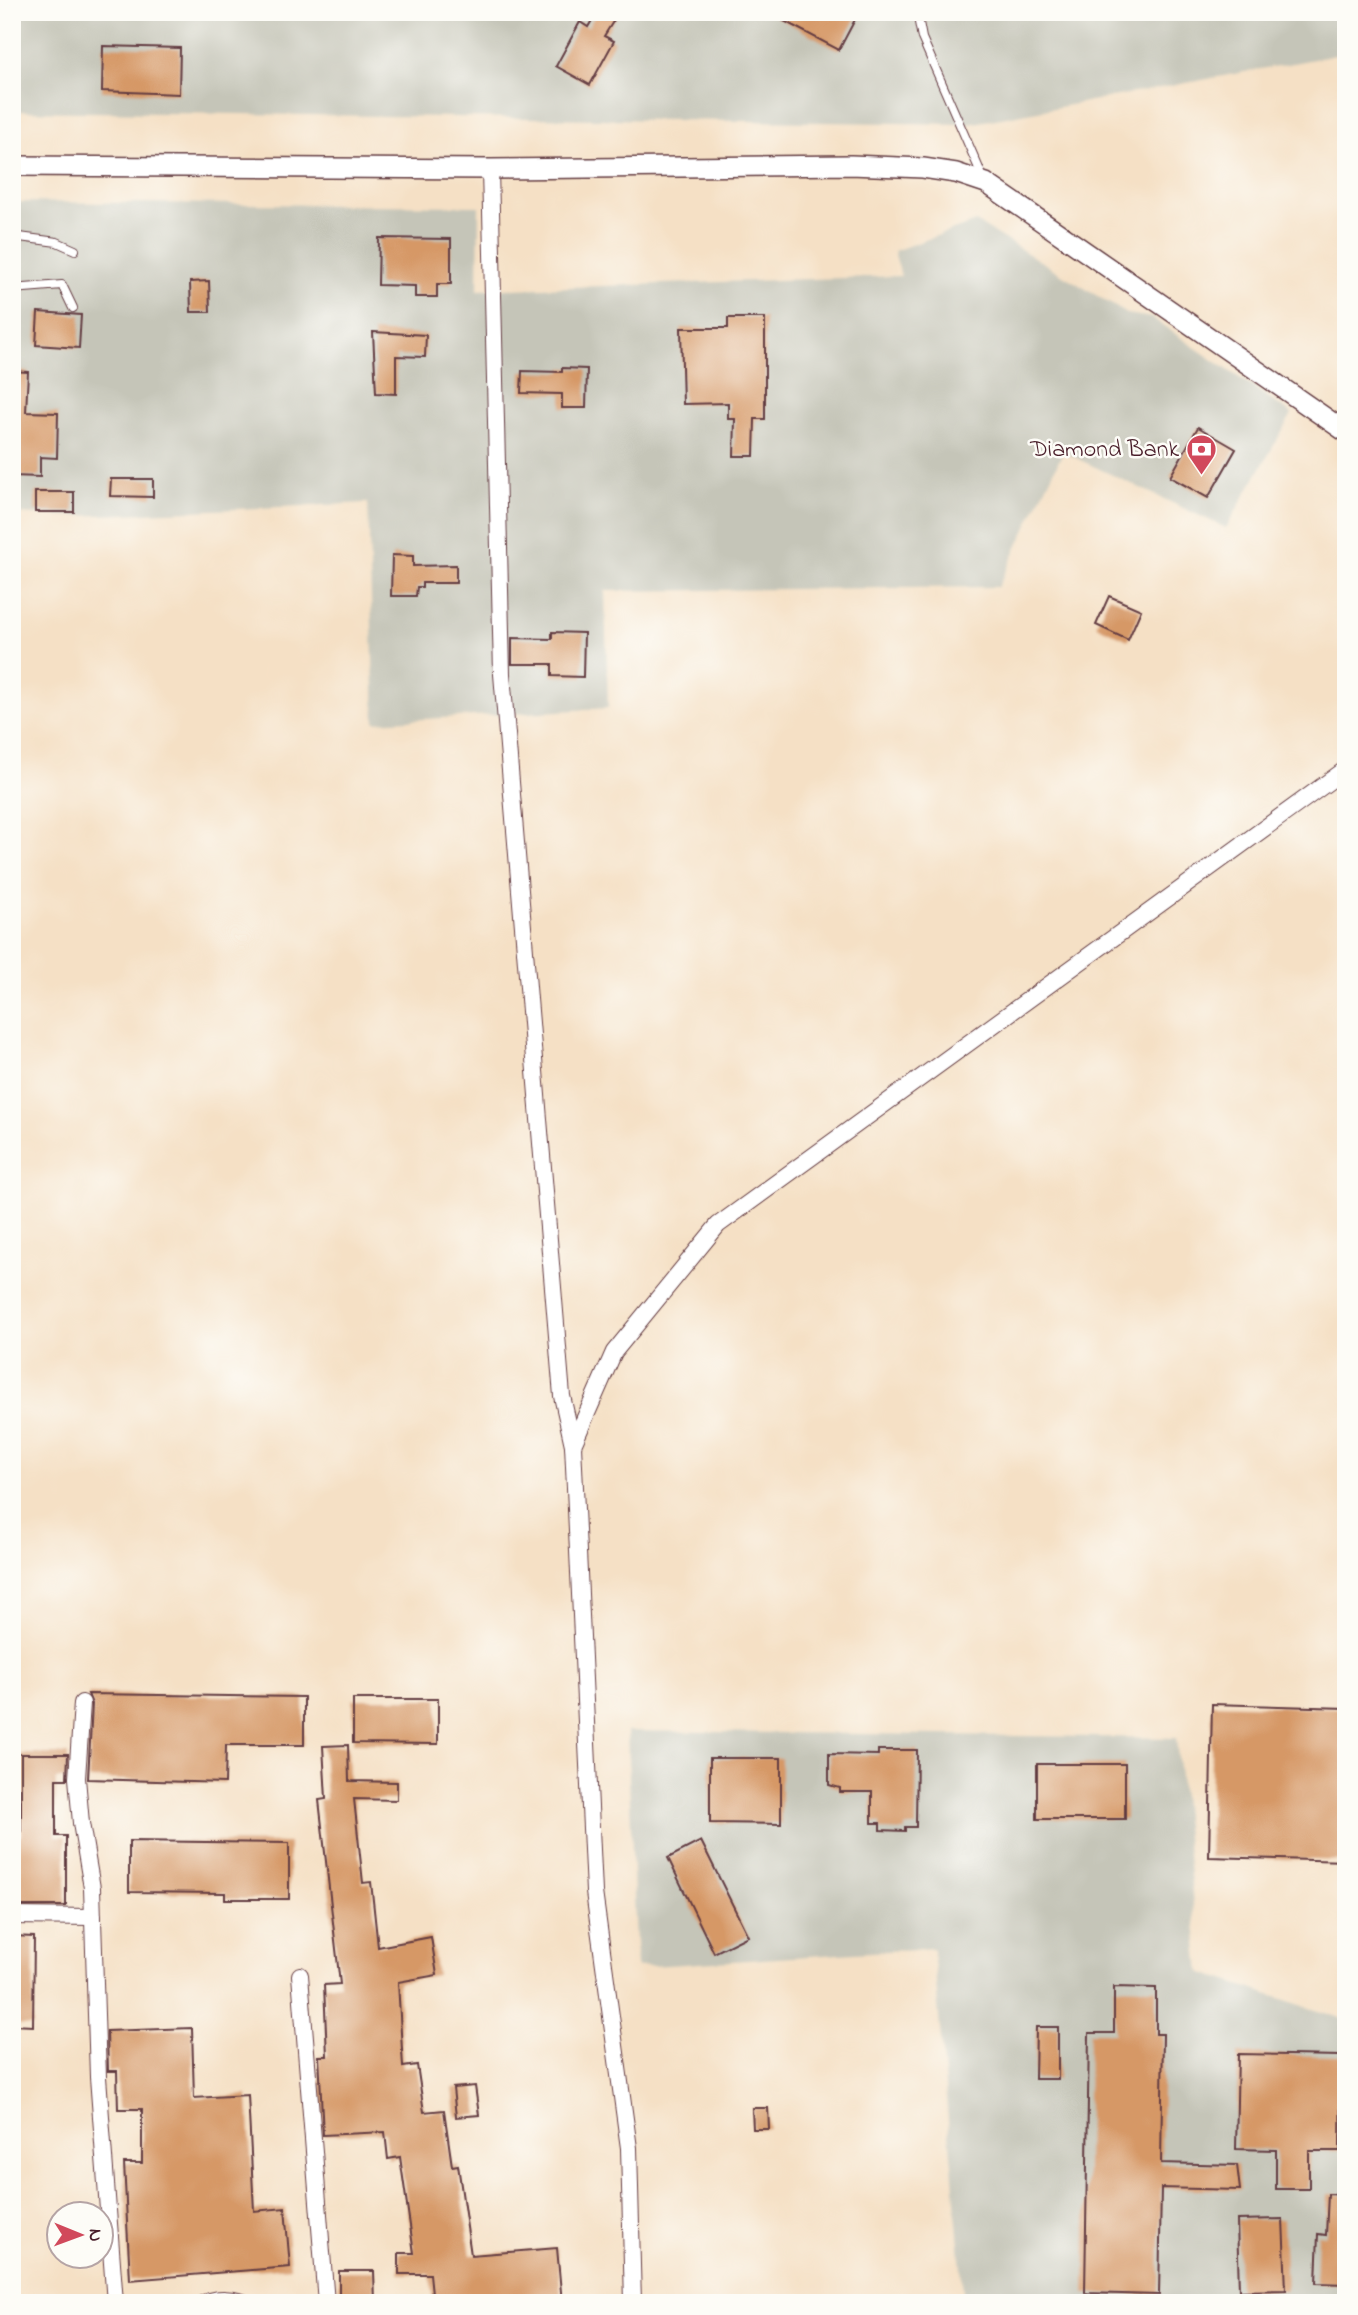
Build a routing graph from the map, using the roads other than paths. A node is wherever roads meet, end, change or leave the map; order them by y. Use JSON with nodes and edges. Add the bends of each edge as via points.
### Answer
{"nodes":[{"id":1,"x":917,"y":12,"type":"edge"},
{"id":2,"x":12,"y":166,"type":"edge"},
{"id":3,"x":490,"y":169,"type":"junction"},
{"id":4,"x":986,"y":183,"type":"junction"},
{"id":5,"x":12,"y":236,"type":"edge"},
{"id":6,"x":75,"y":250,"type":"dead end"},
{"id":7,"x":12,"y":289,"type":"edge"},
{"id":8,"x":73,"y":308,"type":"dead end"},
{"id":9,"x":1346,"y":432,"type":"edge"},
{"id":10,"x":1346,"y":769,"type":"edge"},
{"id":11,"x":573,"y":1445,"type":"junction"},
{"id":12,"x":82,"y":1703,"type":"dead end"},
{"id":13,"x":12,"y":1916,"type":"edge"},
{"id":14,"x":93,"y":1917,"type":"junction"},
{"id":15,"x":300,"y":1975,"type":"dead end"},
{"id":16,"x":115,"y":2303,"type":"edge"},
{"id":17,"x":197,"y":2303,"type":"edge"},
{"id":18,"x":256,"y":2303,"type":"edge"},
{"id":19,"x":326,"y":2303,"type":"edge"},
{"id":20,"x":633,"y":2303,"type":"edge"}],
"edges":[{"from":1,"to":4,"type":"lane","via":[[922,38]]},
{"from":2,"to":3,"type":"street"},
{"from":3,"to":4,"type":"street","via":[[851,165],[923,168]]},
{"from":3,"to":11,"type":"street","via":[[502,674],[562,1396]]},
{"from":4,"to":9,"type":"street"},
{"from":5,"to":6,"type":"lane","via":[[57,242]]},
{"from":7,"to":8,"type":"lane","via":[[62,285]]},
{"from":10,"to":11,"type":"street","via":[[718,1225],[614,1352]]},
{"from":11,"to":20,"type":"street","via":[[594,1892],[629,2148]]},
{"from":12,"to":14,"type":"street","via":[[78,1778]]},
{"from":13,"to":14,"type":"street"},
{"from":14,"to":16,"type":"street","via":[[98,2077]]},
{"from":15,"to":19,"type":"street"},
{"from":17,"to":18,"type":"lane","via":[[203,2298],[233,2295]]}]}
